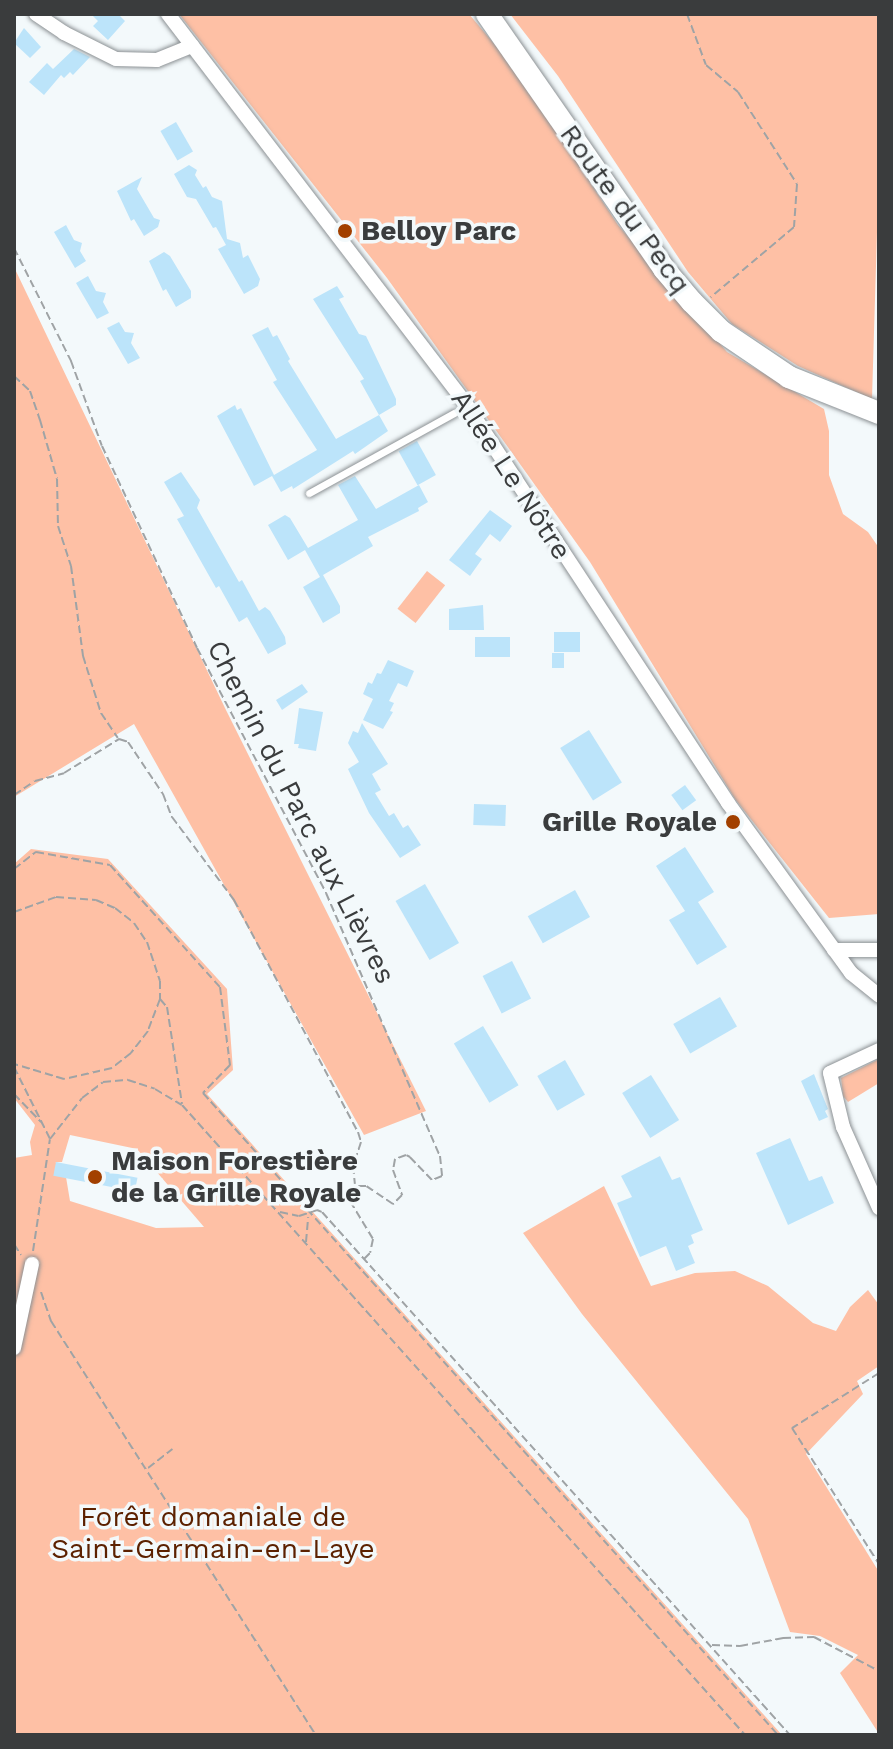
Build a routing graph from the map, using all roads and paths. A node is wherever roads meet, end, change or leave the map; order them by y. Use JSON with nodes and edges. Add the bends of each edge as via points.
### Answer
{"nodes":[{"id":1,"x":36,"y":14,"type":"edge"},
{"id":2,"x":168,"y":14,"type":"edge"},
{"id":3,"x":487,"y":14,"type":"edge"},
{"id":4,"x":687,"y":14,"type":"edge"},
{"id":5,"x":192,"y":46,"type":"junction"},
{"id":6,"x":14,"y":248,"type":"edge"},
{"id":7,"x":698,"y":308,"type":"junction"},
{"id":8,"x":14,"y":376,"type":"edge"},
{"id":9,"x":454,"y":413,"type":"dead end"},
{"id":10,"x":879,"y":413,"type":"edge"},
{"id":11,"x":309,"y":493,"type":"dead end"},
{"id":12,"x":119,"y":739,"type":"junction"},
{"id":13,"x":14,"y":795,"type":"edge"},
{"id":14,"x":14,"y":869,"type":"edge"},
{"id":15,"x":14,"y":912,"type":"edge"},
{"id":16,"x":834,"y":950,"type":"junction"},
{"id":17,"x":879,"y":950,"type":"edge"},
{"id":18,"x":879,"y":996,"type":"edge"},
{"id":19,"x":160,"y":999,"type":"junction"},
{"id":20,"x":879,"y":1050,"type":"edge"},
{"id":21,"x":14,"y":1065,"type":"edge"},
{"id":22,"x":101,"y":1073,"type":"junction"},
{"id":23,"x":103,"y":1082,"type":"junction"},
{"id":24,"x":14,"y":1094,"type":"edge"},
{"id":25,"x":182,"y":1105,"type":"junction"},
{"id":26,"x":43,"y":1124,"type":"junction"},
{"id":27,"x":50,"y":1139,"type":"junction"},
{"id":28,"x":355,"y":1185,"type":"junction"},
{"id":29,"x":879,"y":1208,"type":"edge"},
{"id":30,"x":277,"y":1211,"type":"junction"},
{"id":31,"x":309,"y":1215,"type":"junction"},
{"id":32,"x":306,"y":1243,"type":"junction"},
{"id":33,"x":363,"y":1260,"type":"junction"},
{"id":34,"x":32,"y":1264,"type":"joint"},
{"id":35,"x":41,"y":1293,"type":"dead end"},
{"id":36,"x":14,"y":1348,"type":"edge"},
{"id":37,"x":879,"y":1373,"type":"edge"},
{"id":38,"x":172,"y":1449,"type":"dead end"},
{"id":39,"x":146,"y":1470,"type":"junction"},
{"id":40,"x":879,"y":1564,"type":"edge"},
{"id":41,"x":711,"y":1645,"type":"junction"},
{"id":42,"x":879,"y":1671,"type":"edge"},
{"id":43,"x":316,"y":1735,"type":"edge"},
{"id":44,"x":745,"y":1735,"type":"edge"},
{"id":45,"x":778,"y":1735,"type":"edge"},
{"id":46,"x":790,"y":1735,"type":"edge"}],
"edges":[{"from":1,"to":5,"type":"street","via":[[116,59],[157,60]]},
{"from":2,"to":5,"type":"street","name":"Allée Le Nôtre"},
{"from":3,"to":7,"type":"main road","name":"Route du Pecq","via":[[664,269]]},
{"from":4,"to":7,"type":"path","via":[[706,65],[738,92],[797,184],[794,227]]},
{"from":5,"to":16,"type":"street","name":"Allée Le Nôtre","via":[[464,401],[719,789]]},
{"from":6,"to":28,"type":"path","name":"Chemin du Parc aux Lièvres","via":[[71,361],[102,446],[197,648],[326,893],[440,1156],[442,1176],[432,1180],[410,1157],[395,1159],[393,1170],[402,1195],[393,1204],[366,1186]]},
{"from":7,"to":10,"type":"main road","name":"Route du Pecq","via":[[721,331],[789,377]]},
{"from":8,"to":12,"type":"path","via":[[30,391],[40,420],[57,479],[58,526],[71,566],[83,656],[101,713]]},
{"from":9,"to":11,"type":"lane"},
{"from":12,"to":13,"type":"path","via":[[64,773],[35,781]]},
{"from":12,"to":28,"type":"path","via":[[141,759],[172,817],[234,900],[358,1132]]},
{"from":14,"to":31,"type":"path","via":[[36,852],[105,862],[220,987],[230,1065],[203,1093]]},
{"from":15,"to":19,"type":"path","via":[[56,897],[96,900],[115,908],[147,942],[157,964]]},
{"from":16,"to":17,"type":"street"},
{"from":16,"to":18,"type":"street","name":"Allée Le Nôtre"},
{"from":19,"to":22,"type":"path","via":[[140,1042]]},
{"from":19,"to":25,"type":"path","via":[[167,1007]]},
{"from":20,"to":29,"type":"street","via":[[830,1073],[843,1127]]},
{"from":21,"to":22,"type":"path","via":[[64,1079]]},
{"from":21,"to":26,"type":"path"},
{"from":22,"to":23,"type":"path"},
{"from":23,"to":25,"type":"path","via":[[143,1084]]},
{"from":23,"to":27,"type":"path","via":[[82,1098]]},
{"from":24,"to":26,"type":"path"},
{"from":25,"to":30,"type":"path"},
{"from":26,"to":27,"type":"path"},
{"from":27,"to":34,"type":"path"},
{"from":28,"to":33,"type":"path","via":[[350,1201],[373,1239]]},
{"from":30,"to":31,"type":"path"},
{"from":30,"to":32,"type":"path"},
{"from":31,"to":32,"type":"path"},
{"from":31,"to":33,"type":"path","via":[[322,1212]]},
{"from":31,"to":45,"type":"path"},
{"from":32,"to":44,"type":"path"},
{"from":33,"to":41,"type":"path"},
{"from":34,"to":36,"type":"street"},
{"from":35,"to":39,"type":"path","via":[[51,1321]]},
{"from":37,"to":40,"type":"path","via":[[792,1428]]},
{"from":38,"to":39,"type":"path"},
{"from":39,"to":43,"type":"path"},
{"from":41,"to":42,"type":"path","via":[[814,1637]]},
{"from":41,"to":46,"type":"path"}]}
